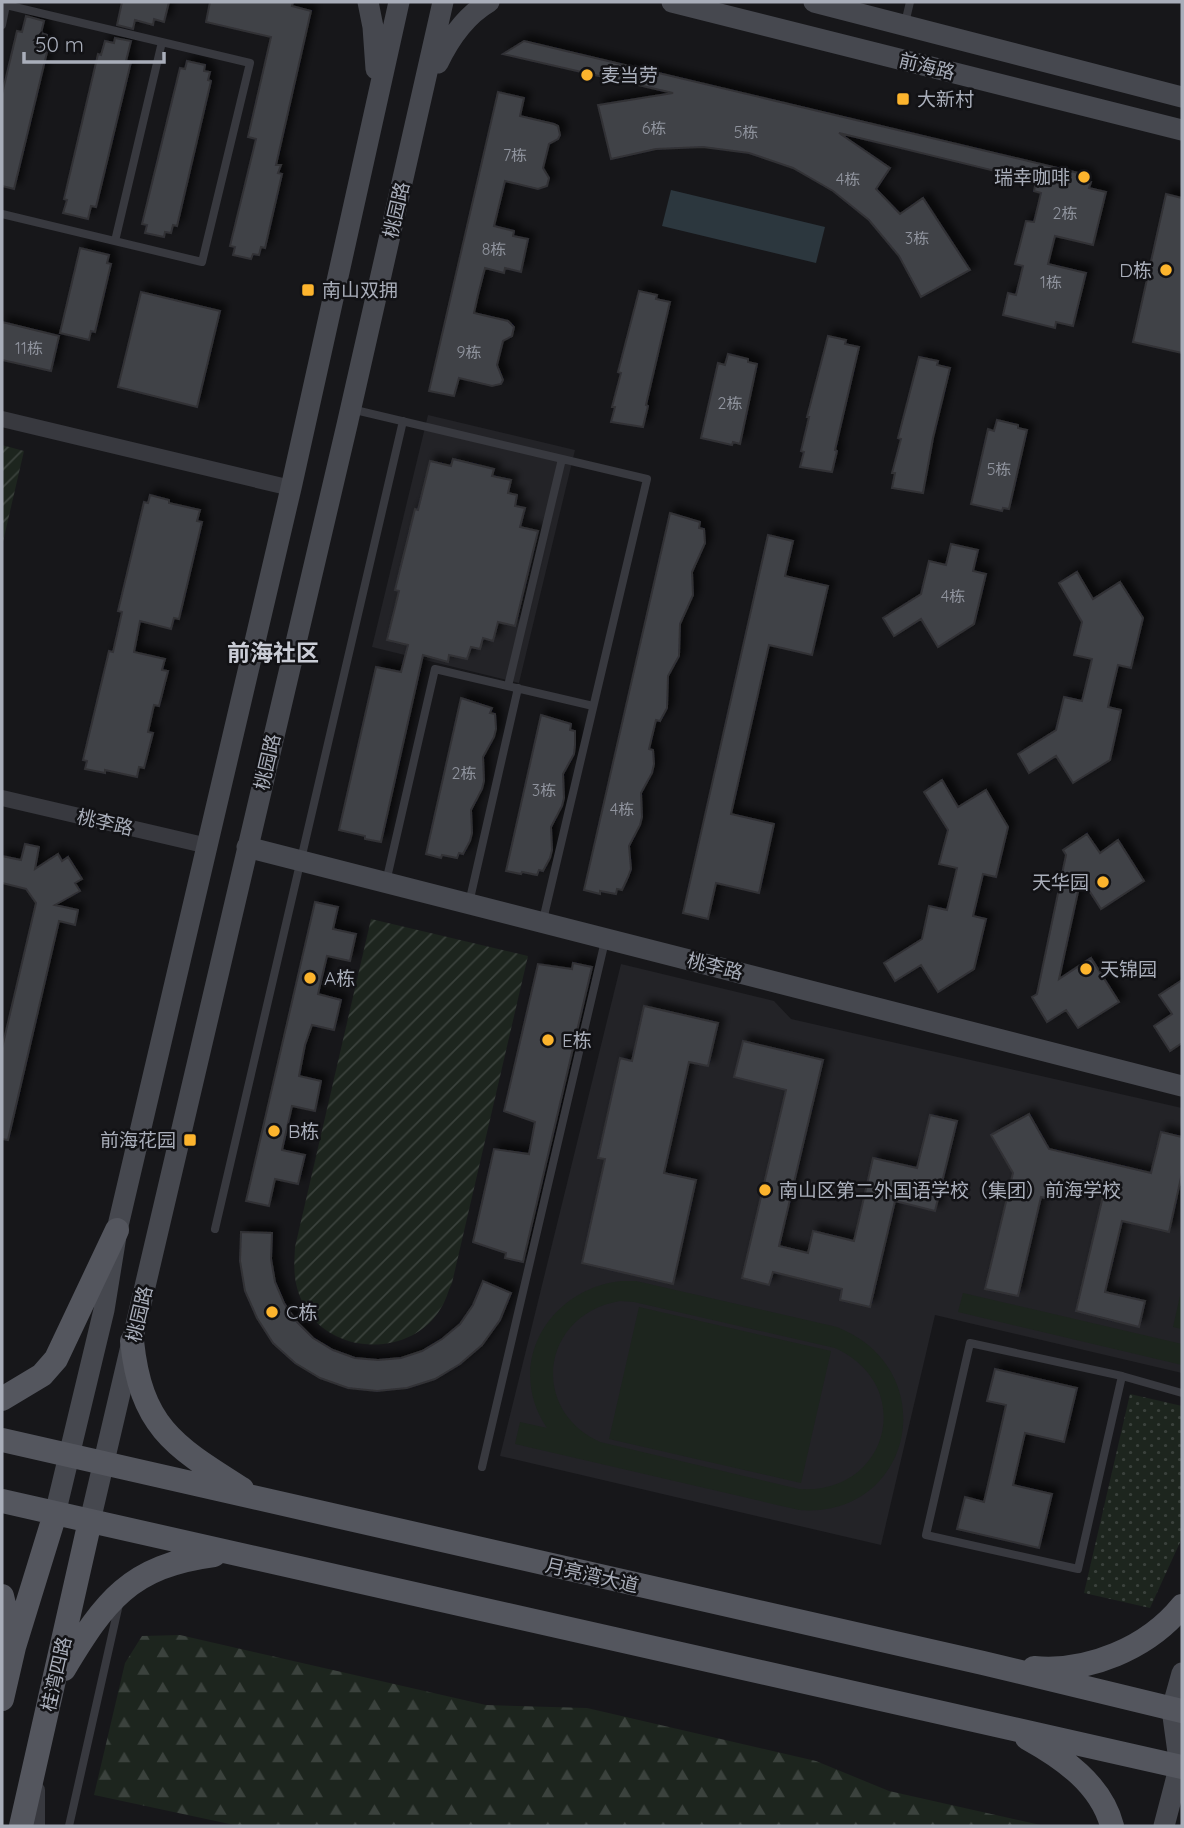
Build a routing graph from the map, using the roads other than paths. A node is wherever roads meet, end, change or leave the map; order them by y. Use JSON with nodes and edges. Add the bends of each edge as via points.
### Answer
{"nodes":[{"id":1,"x":369,"y":2,"type":"edge"},
{"id":2,"x":399,"y":2,"type":"edge"},
{"id":3,"x":443,"y":2,"type":"edge"},
{"id":4,"x":489,"y":2,"type":"edge"},
{"id":5,"x":672,"y":2,"type":"edge"},
{"id":6,"x":814,"y":2,"type":"edge"},
{"id":7,"x":910,"y":2,"type":"edge"},
{"id":8,"x":4,"y":5,"type":"edge"},
{"id":9,"x":2,"y":25,"type":"edge"},
{"id":10,"x":904,"y":27,"type":"junction"},
{"id":11,"x":162,"y":42,"type":"junction"},
{"id":12,"x":1182,"y":97,"type":"edge"},
{"id":13,"x":375,"y":108,"type":"junction"},
{"id":14,"x":417,"y":114,"type":"junction"},
{"id":15,"x":1182,"y":130,"type":"edge"},
{"id":16,"x":2,"y":214,"type":"edge"},
{"id":17,"x":114,"y":241,"type":"junction"},
{"id":18,"x":351,"y":409,"type":"junction"},
{"id":19,"x":2,"y":419,"type":"edge"},
{"id":20,"x":403,"y":421,"type":"junction"},
{"id":21,"x":562,"y":459,"type":"junction"},
{"id":22,"x":291,"y":488,"type":"junction"},
{"id":23,"x":508,"y":686,"type":"junction"},
{"id":24,"x":518,"y":688,"type":"junction"},
{"id":25,"x":593,"y":706,"type":"junction"},
{"id":26,"x":2,"y":798,"type":"edge"},
{"id":27,"x":208,"y":846,"type":"junction"},
{"id":28,"x":247,"y":846,"type":"junction"},
{"id":29,"x":302,"y":860,"type":"junction"},
{"id":30,"x":386,"y":882,"type":"junction"},
{"id":31,"x":469,"y":903,"type":"junction"},
{"id":32,"x":543,"y":922,"type":"junction"},
{"id":33,"x":605,"y":938,"type":"junction"},
{"id":34,"x":1182,"y":1086,"type":"edge"},
{"id":35,"x":215,"y":1229,"type":"dead end"},
{"id":36,"x":117,"y":1230,"type":"junction"},
{"id":37,"x":132,"y":1341,"type":"junction"},
{"id":38,"x":1122,"y":1376,"type":"junction"},
{"id":39,"x":1182,"y":1392,"type":"edge"},
{"id":40,"x":2,"y":1399,"type":"edge"},
{"id":41,"x":2,"y":1440,"type":"edge"},
{"id":42,"x":69,"y":1455,"type":"junction"},
{"id":43,"x":103,"y":1463,"type":"junction"},
{"id":44,"x":482,"y":1467,"type":"dead end"},
{"id":45,"x":257,"y":1499,"type":"junction"},
{"id":46,"x":2,"y":1501,"type":"edge"},
{"id":47,"x":55,"y":1514,"type":"junction"},
{"id":48,"x":90,"y":1521,"type":"junction"},
{"id":49,"x":228,"y":1553,"type":"junction"},
{"id":50,"x":120,"y":1592,"type":"junction"},
{"id":51,"x":2,"y":1595,"type":"edge"},
{"id":52,"x":1182,"y":1606,"type":"edge"},
{"id":53,"x":14,"y":1647,"type":"junction"},
{"id":54,"x":983,"y":1663,"type":"junction"},
{"id":55,"x":1182,"y":1673,"type":"edge"},
{"id":56,"x":53,"y":1688,"type":"junction"},
{"id":57,"x":2,"y":1699,"type":"edge"},
{"id":58,"x":1177,"y":1710,"type":"edge"},
{"id":59,"x":1008,"y":1727,"type":"junction"},
{"id":60,"x":37,"y":1760,"type":"junction"},
{"id":61,"x":1181,"y":1763,"type":"edge"},
{"id":62,"x":21,"y":1826,"type":"edge"},
{"id":63,"x":37,"y":1826,"type":"edge"},
{"id":64,"x":69,"y":1826,"type":"edge"},
{"id":65,"x":1112,"y":1826,"type":"edge"},
{"id":66,"x":1164,"y":1826,"type":"edge"}],
"edges":[{"from":1,"to":13,"type":"main road","via":[[376,63]]},
{"from":2,"to":13,"type":"main road","name":"桃园路"},
{"from":3,"to":14,"type":"main road","name":"桃园路"},
{"from":4,"to":14,"type":"main road","via":[[448,41]]},
{"from":5,"to":15,"type":"main road","name":"前海路"},
{"from":6,"to":10,"type":"main road","name":"前海路"},
{"from":7,"to":10,"type":"lane"},
{"from":8,"to":9,"type":"lane"},
{"from":8,"to":11,"type":"lane"},
{"from":10,"to":12,"type":"main road","name":"前海路"},
{"from":11,"to":17,"type":"lane"},
{"from":11,"to":17,"type":"lane","via":[[250,63],[202,262]]},
{"from":13,"to":22,"type":"main road","name":"桃园路"},
{"from":14,"to":18,"type":"main road","name":"桃园路"},
{"from":16,"to":17,"type":"lane"},
{"from":18,"to":20,"type":"lane"},
{"from":18,"to":28,"type":"main road","name":"桃园路"},
{"from":19,"to":22,"type":"street"},
{"from":20,"to":21,"type":"lane"},
{"from":20,"to":29,"type":"lane"},
{"from":21,"to":23,"type":"lane"},
{"from":21,"to":25,"type":"lane","via":[[646,479]]},
{"from":22,"to":27,"type":"main road","name":"桃园路"},
{"from":23,"to":24,"type":"lane"},
{"from":23,"to":30,"type":"lane","via":[[435,669]]},
{"from":24,"to":25,"type":"lane"},
{"from":24,"to":31,"type":"lane"},
{"from":25,"to":32,"type":"lane"},
{"from":26,"to":27,"type":"street","name":"桃李路"},
{"from":27,"to":36,"type":"main road","name":"桃园路"},
{"from":28,"to":29,"type":"main road","name":"桃李路"},
{"from":28,"to":37,"type":"main road","name":"桃园路"},
{"from":29,"to":30,"type":"main road","name":"桃李路"},
{"from":29,"to":35,"type":"lane"},
{"from":30,"to":31,"type":"main road","name":"桃李路"},
{"from":31,"to":32,"type":"main road","name":"桃李路"},
{"from":32,"to":33,"type":"main road","name":"桃李路"},
{"from":33,"to":34,"type":"main road","name":"桃李路"},
{"from":33,"to":44,"type":"lane"},
{"from":36,"to":40,"type":"main road","via":[[56,1359],[42,1375]]},
{"from":36,"to":42,"type":"main road","name":"桃园路","via":[[104,1310]]},
{"from":37,"to":43,"type":"main road","name":"桃园路"},
{"from":37,"to":45,"type":"main road","via":[[140,1387],[163,1432],[190,1456]]},
{"from":38,"to":38,"type":"lane","via":[[970,1343],[926,1535],[1078,1569]]},
{"from":38,"to":39,"type":"lane"},
{"from":41,"to":42,"type":"main road","name":"月亮湾大道"},
{"from":42,"to":43,"type":"main road","name":"月亮湾大道"},
{"from":42,"to":47,"type":"main road","name":"桃园路"},
{"from":43,"to":45,"type":"main road","name":"月亮湾大道"},
{"from":43,"to":48,"type":"main road","name":"桃园路"},
{"from":45,"to":54,"type":"main road","name":"月亮湾大道"},
{"from":46,"to":47,"type":"main road"},
{"from":47,"to":48,"type":"main road"},
{"from":47,"to":53,"type":"main road"},
{"from":48,"to":49,"type":"main road"},
{"from":48,"to":56,"type":"main road","name":"桂湾四路"},
{"from":49,"to":50,"type":"main road","via":[[168,1564]]},
{"from":49,"to":59,"type":"main road"},
{"from":50,"to":56,"type":"main road","via":[[93,1620]]},
{"from":50,"to":64,"type":"lane"},
{"from":51,"to":53,"type":"main road"},
{"from":52,"to":54,"type":"main road","via":[[1166,1626],[1131,1648],[1089,1663],[1043,1669]]},
{"from":53,"to":57,"type":"main road"},
{"from":54,"to":58,"type":"main road","name":"月亮湾大道"},
{"from":55,"to":58,"type":"main road"},
{"from":56,"to":60,"type":"main road","name":"桂湾四路"},
{"from":58,"to":61,"type":"main road"},
{"from":59,"to":61,"type":"main road"},
{"from":59,"to":65,"type":"main road","via":[[1078,1772],[1098,1796]]},
{"from":60,"to":62,"type":"main road","name":"桂湾四路"},
{"from":60,"to":63,"type":"street"},
{"from":61,"to":66,"type":"main road"}]}
